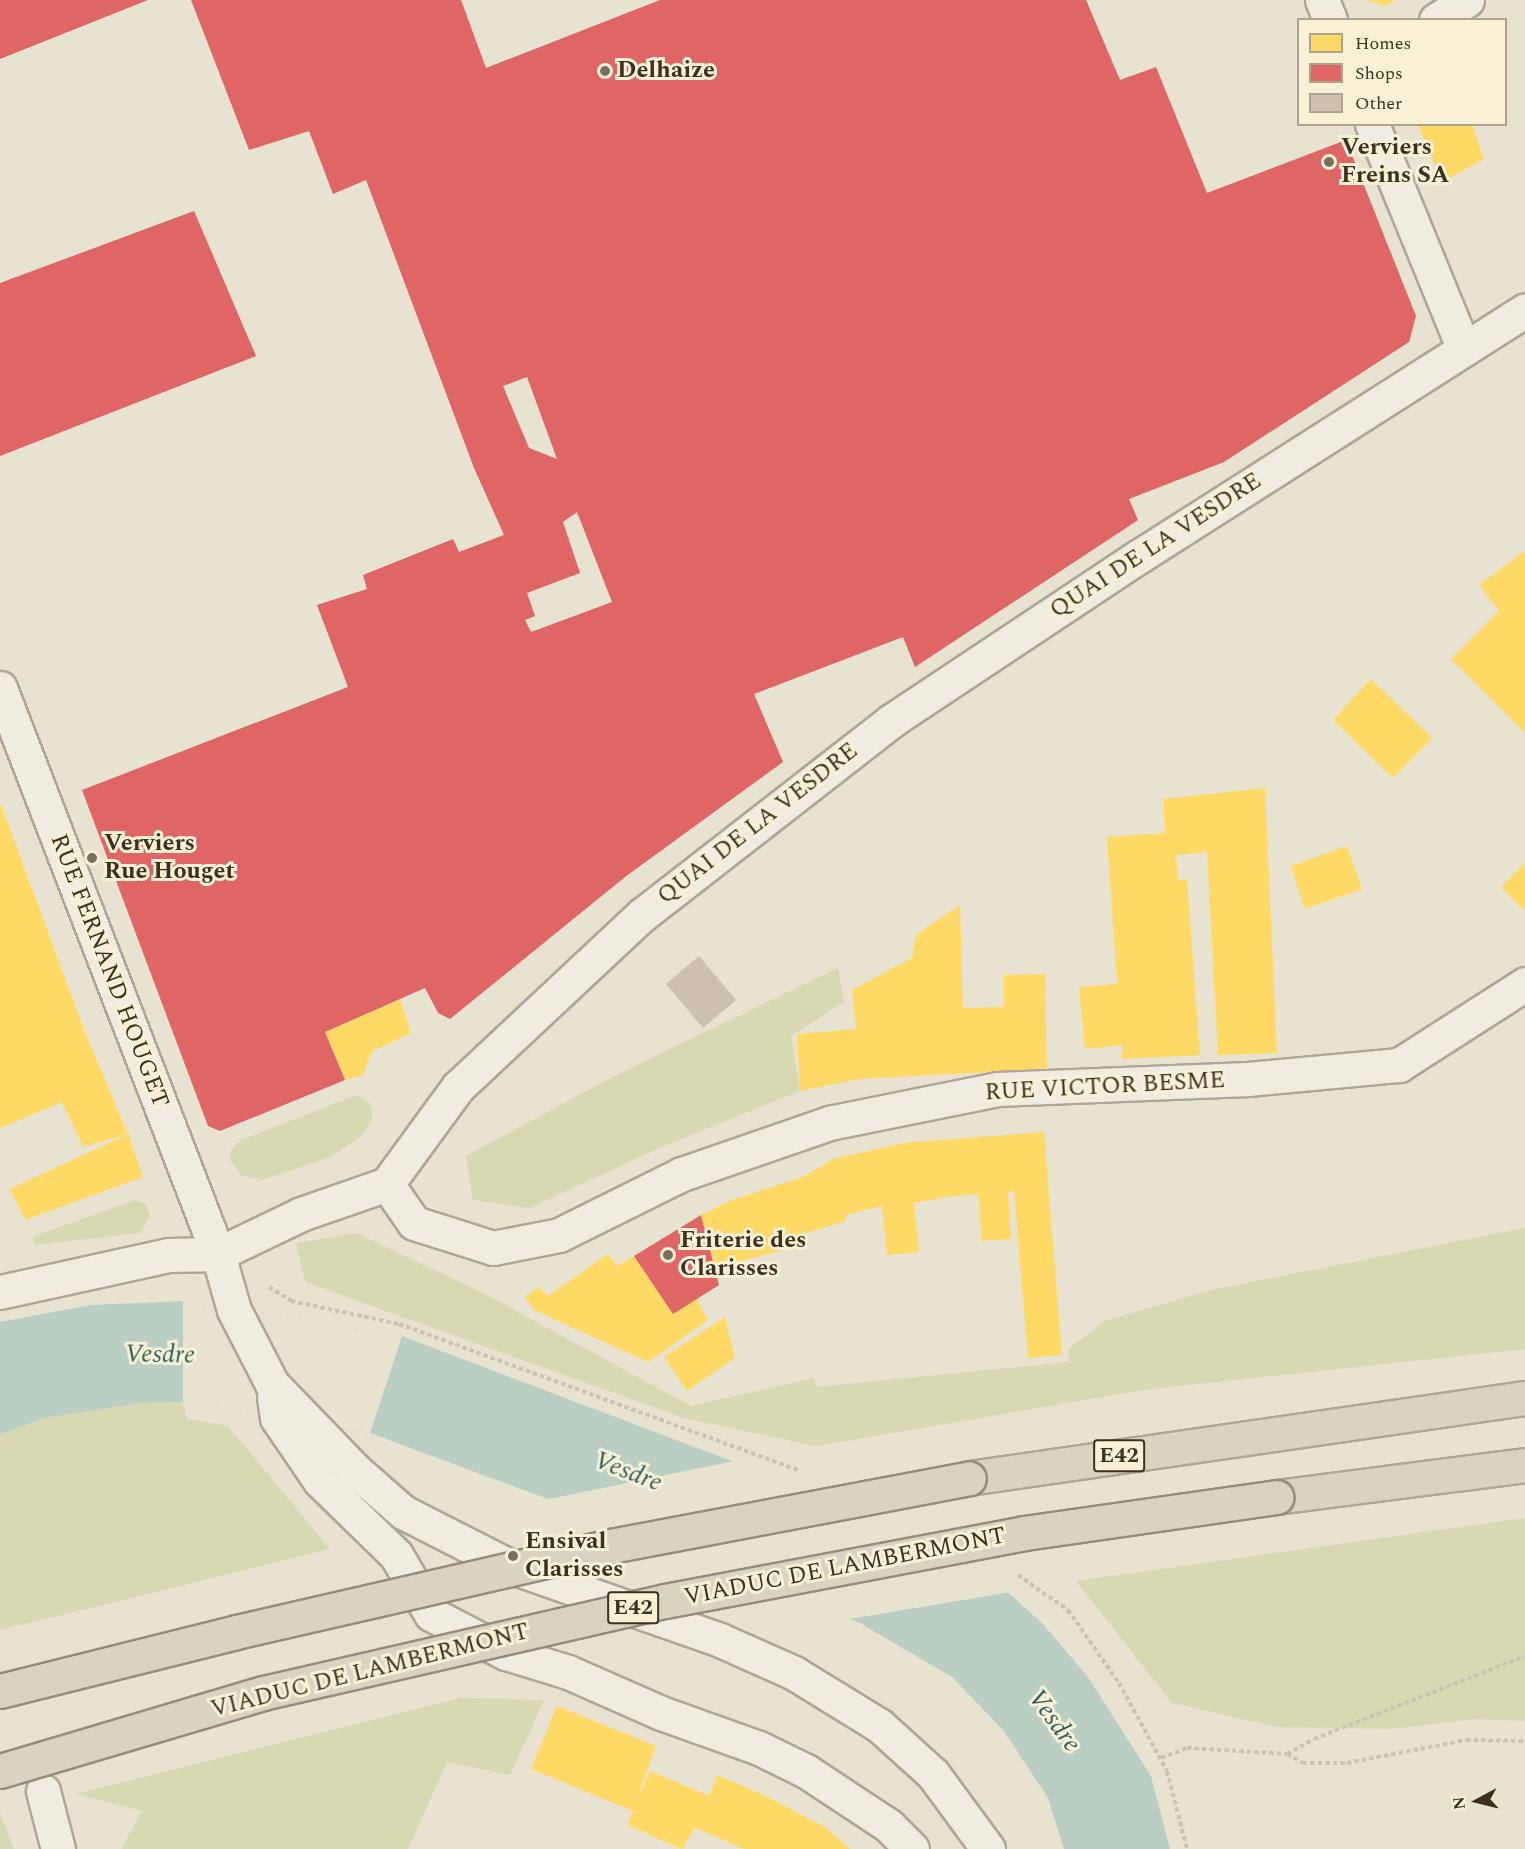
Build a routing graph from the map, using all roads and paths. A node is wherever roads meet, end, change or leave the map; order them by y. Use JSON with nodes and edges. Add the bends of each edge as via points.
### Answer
{"nodes":[{"id":1,"x":1323,"y":0,"type":"edge"},
{"id":2,"x":1467,"y":0,"type":"edge"},
{"id":3,"x":1329,"y":18,"type":"edge"},
{"id":4,"x":1439,"y":18,"type":"edge"},
{"id":5,"x":1373,"y":126,"type":"edge"},
{"id":6,"x":1525,"y":310,"type":"edge"},
{"id":7,"x":1464,"y":349,"type":"junction"},
{"id":8,"x":2,"y":697,"type":"edge"},
{"id":9,"x":1525,"y":984,"type":"edge"},
{"id":10,"x":387,"y":1184,"type":"junction"},
{"id":11,"x":218,"y":1254,"type":"junction"},
{"id":12,"x":0,"y":1292,"type":"edge"},
{"id":13,"x":1525,"y":1398,"type":"edge"},
{"id":14,"x":660,"y":1419,"type":"dead end"},
{"id":15,"x":293,"y":1420,"type":"junction"},
{"id":16,"x":1525,"y":1465,"type":"edge"},
{"id":17,"x":1068,"y":1610,"type":"dead end"},
{"id":18,"x":1525,"y":1656,"type":"edge"},
{"id":19,"x":0,"y":1691,"type":"edge"},
{"id":20,"x":1525,"y":1741,"type":"edge"},
{"id":21,"x":1287,"y":1754,"type":"junction"},
{"id":22,"x":1161,"y":1758,"type":"junction"},
{"id":23,"x":0,"y":1771,"type":"edge"},
{"id":24,"x":43,"y":1791,"type":"dead end"},
{"id":25,"x":974,"y":1843,"type":"edge"},
{"id":26,"x":58,"y":1849,"type":"edge"},
{"id":27,"x":912,"y":1849,"type":"edge"},
{"id":28,"x":1187,"y":1849,"type":"edge"}],
"edges":[{"from":1,"to":3,"type":"street"},
{"from":2,"to":4,"type":"street"},
{"from":5,"to":7,"type":"street"},
{"from":6,"to":7,"type":"street","name":"QUAI DE LA VESDRE"},
{"from":7,"to":10,"type":"street","name":"QUAI DE LA VESDRE","via":[[1138,557],[891,721],[683,880],[459,1087]]},
{"from":8,"to":11,"type":"street","name":"RUE FERNAND HOUGET"},
{"from":9,"to":10,"type":"street","name":"RUE VICTOR BESME","via":[[1399,1065],[1248,1079],[997,1089],[829,1123],[682,1174],[559,1235],[493,1248],[414,1223]]},
{"from":10,"to":11,"type":"street","via":[[301,1214]]},
{"from":11,"to":12,"type":"street","via":[[168,1255]]},
{"from":11,"to":14,"type":"path","via":[[291,1301],[399,1324]]},
{"from":11,"to":15,"type":"street","name":"RUE FERNAND HOUGET","via":[[234,1310]]},
{"from":13,"to":19,"type":"highway","number":"E42","bridge":true,"via":[[969,1479],[616,1545]]},
{"from":15,"to":25,"type":"street","via":[[403,1512],[509,1566],[720,1640],[794,1672],[880,1726],[933,1774]]},
{"from":15,"to":27,"type":"street","via":[[320,1481],[396,1555],[431,1614],[506,1653],[568,1672],[661,1713],[759,1748],[806,1772],[888,1825]]},
{"from":16,"to":23,"type":"highway","name":"VIADUC DE LAMBERMONT","number":"E42","bridge":true,"via":[[1024,1533],[665,1601],[262,1693]]},
{"from":17,"to":22,"type":"path","via":[[1119,1683]]},
{"from":18,"to":21,"type":"path","via":[[1325,1735]]},
{"from":20,"to":21,"type":"path","via":[[1466,1740],[1347,1762],[1303,1763]]},
{"from":21,"to":22,"type":"path","via":[[1186,1748]]},
{"from":22,"to":28,"type":"path"},
{"from":24,"to":26,"type":"street"}]}
